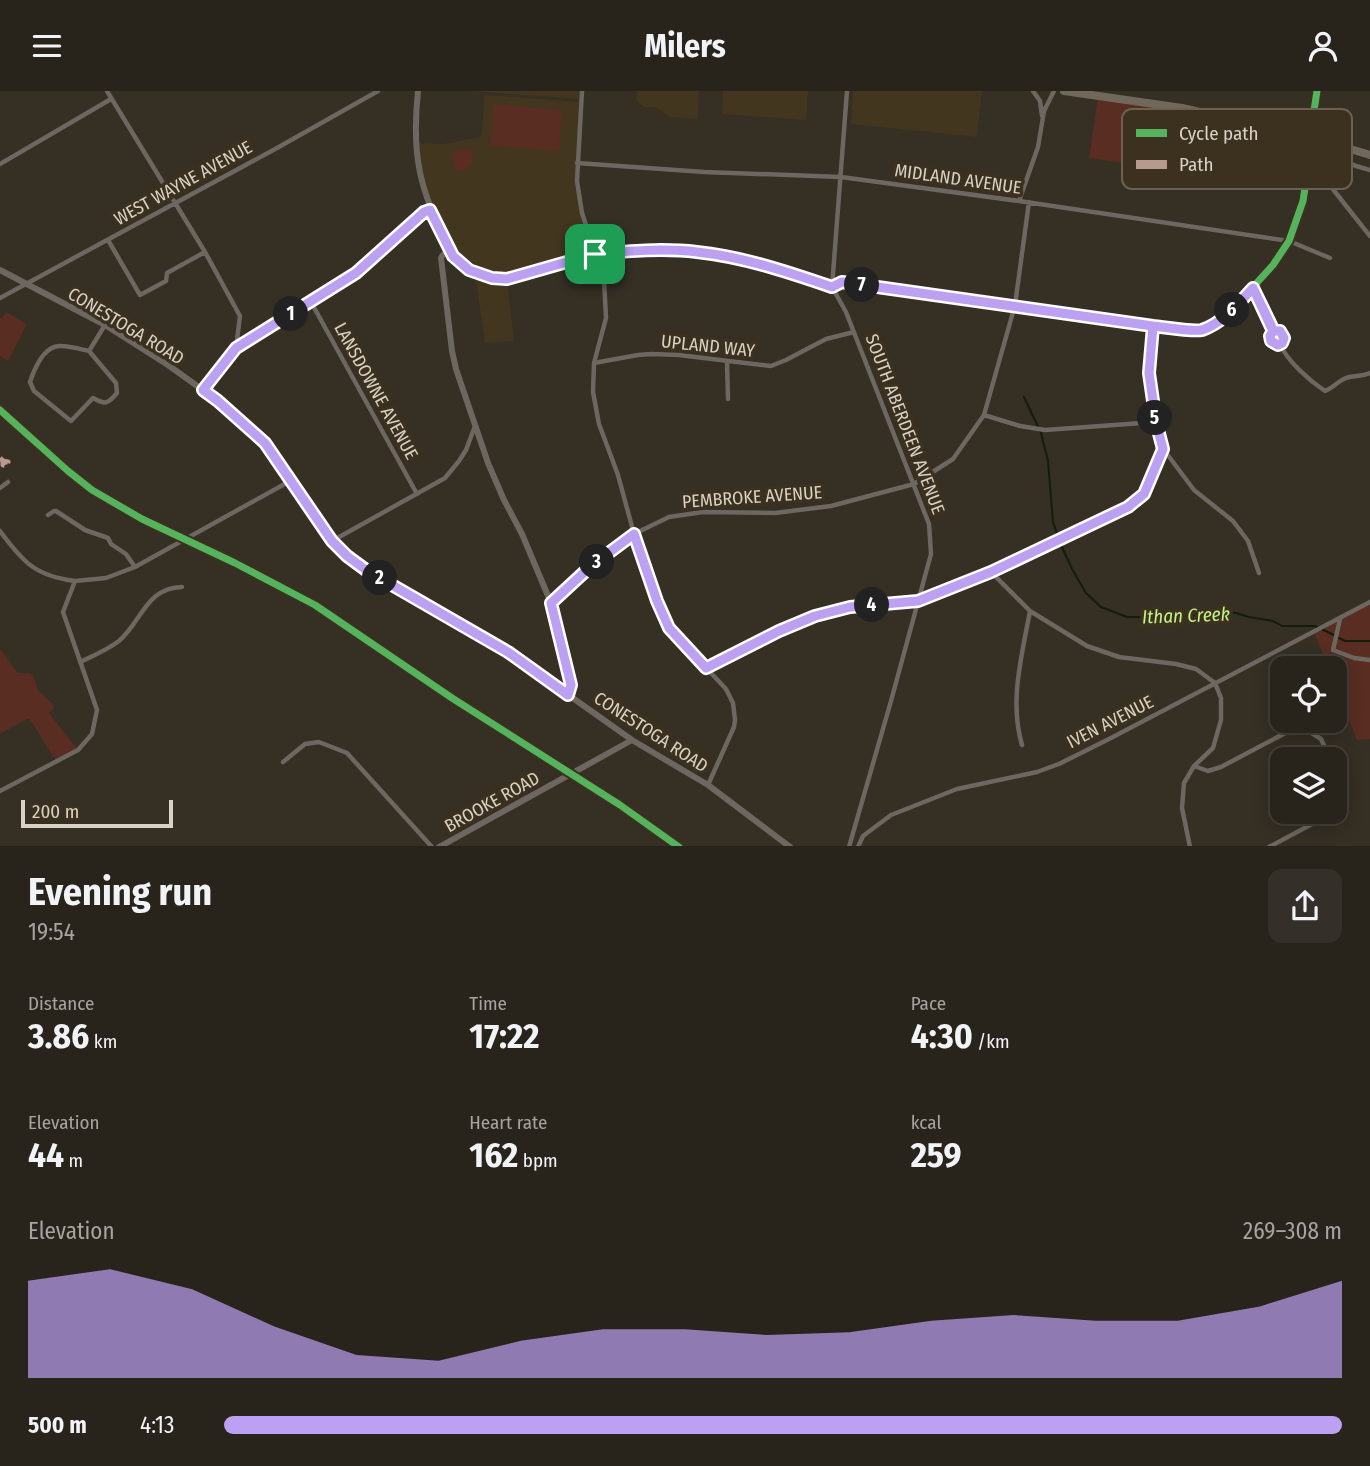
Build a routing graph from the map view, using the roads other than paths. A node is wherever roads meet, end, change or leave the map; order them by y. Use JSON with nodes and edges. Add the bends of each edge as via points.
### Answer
{"nodes":[{"id":1,"x":107,"y":91,"type":"edge"},
{"id":2,"x":378,"y":91,"type":"edge"},
{"id":3,"x":418,"y":91,"type":"edge"},
{"id":4,"x":582,"y":91,"type":"edge"},
{"id":5,"x":847,"y":91,"type":"edge"},
{"id":6,"x":1033,"y":91,"type":"edge"},
{"id":7,"x":1054,"y":91,"type":"edge"},
{"id":8,"x":1064,"y":91,"type":"edge"},
{"id":9,"x":1317,"y":91,"type":"edge"},
{"id":10,"x":111,"y":100,"type":"junction"},
{"id":11,"x":1186,"y":109,"type":"edge"},
{"id":12,"x":1314,"y":109,"type":"edge"},
{"id":13,"x":1042,"y":121,"type":"junction"},
{"id":14,"x":1352,"y":150,"type":"edge"},
{"id":15,"x":1370,"y":155,"type":"edge"},
{"id":16,"x":577,"y":163,"type":"junction"},
{"id":17,"x":0,"y":164,"type":"edge"},
{"id":18,"x":1352,"y":164,"type":"edge"},
{"id":19,"x":1370,"y":170,"type":"edge"},
{"id":20,"x":841,"y":177,"type":"junction"},
{"id":21,"x":1305,"y":189,"type":"edge"},
{"id":22,"x":1333,"y":189,"type":"edge"},
{"id":23,"x":1018,"y":201,"type":"junction"},
{"id":24,"x":1029,"y":202,"type":"junction"},
{"id":25,"x":175,"y":203,"type":"junction"},
{"id":26,"x":430,"y":210,"type":"junction"},
{"id":27,"x":1370,"y":236,"type":"edge"},
{"id":28,"x":108,"y":239,"type":"junction"},
{"id":29,"x":1289,"y":241,"type":"junction"},
{"id":30,"x":449,"y":249,"type":"junction"},
{"id":31,"x":205,"y":252,"type":"junction"},
{"id":32,"x":595,"y":254,"type":"junction"},
{"id":33,"x":1330,"y":258,"type":"dead end"},
{"id":34,"x":0,"y":270,"type":"edge"},
{"id":35,"x":24,"y":284,"type":"junction"},
{"id":36,"x":832,"y":287,"type":"junction"},
{"id":37,"x":1253,"y":288,"type":"junction"},
{"id":38,"x":0,"y":298,"type":"edge"},
{"id":39,"x":311,"y":302,"type":"junction"},
{"id":40,"x":1015,"y":305,"type":"junction"},
{"id":41,"x":105,"y":325,"type":"junction"},
{"id":42,"x":1153,"y":326,"type":"junction"},
{"id":43,"x":1273,"y":331,"type":"junction"},
{"id":44,"x":854,"y":332,"type":"junction"},
{"id":45,"x":1280,"y":344,"type":"junction"},
{"id":46,"x":236,"y":348,"type":"junction"},
{"id":47,"x":89,"y":351,"type":"junction"},
{"id":48,"x":727,"y":362,"type":"junction"},
{"id":49,"x":594,"y":363,"type":"junction"},
{"id":50,"x":1370,"y":373,"type":"edge"},
{"id":51,"x":203,"y":390,"type":"junction"},
{"id":52,"x":728,"y":399,"type":"dead end"},
{"id":53,"x":984,"y":415,"type":"junction"},
{"id":54,"x":1156,"y":422,"type":"junction"},
{"id":55,"x":475,"y":426,"type":"junction"},
{"id":56,"x":1163,"y":449,"type":"junction"},
{"id":57,"x":291,"y":480,"type":"junction"},
{"id":58,"x":8,"y":482,"type":"dead end"},
{"id":59,"x":914,"y":484,"type":"junction"},
{"id":60,"x":0,"y":488,"type":"edge"},
{"id":61,"x":417,"y":494,"type":"junction"},
{"id":62,"x":48,"y":515,"type":"dead end"},
{"id":63,"x":0,"y":530,"type":"edge"},
{"id":64,"x":634,"y":534,"type":"junction"},
{"id":65,"x":332,"y":541,"type":"junction"},
{"id":66,"x":135,"y":567,"type":"junction"},
{"id":67,"x":991,"y":572,"type":"junction"},
{"id":68,"x":1259,"y":573,"type":"dead end"},
{"id":69,"x":75,"y":581,"type":"junction"},
{"id":70,"x":182,"y":587,"type":"dead end"},
{"id":71,"x":918,"y":601,"type":"junction"},
{"id":72,"x":1370,"y":602,"type":"edge"},
{"id":73,"x":551,"y":603,"type":"junction"},
{"id":74,"x":1030,"y":611,"type":"junction"},
{"id":75,"x":1341,"y":618,"type":"junction"},
{"id":76,"x":1370,"y":660,"type":"edge"},
{"id":77,"x":80,"y":662,"type":"junction"},
{"id":78,"x":706,"y":668,"type":"junction"},
{"id":79,"x":1215,"y":683,"type":"junction"},
{"id":80,"x":568,"y":695,"type":"junction"},
{"id":81,"x":632,"y":740,"type":"junction"},
{"id":82,"x":1022,"y":745,"type":"dead end"},
{"id":83,"x":1325,"y":747,"type":"edge"},
{"id":84,"x":283,"y":762,"type":"dead end"},
{"id":85,"x":1194,"y":766,"type":"junction"},
{"id":86,"x":708,"y":785,"type":"junction"},
{"id":87,"x":0,"y":791,"type":"edge"},
{"id":88,"x":1310,"y":824,"type":"edge"},
{"id":89,"x":432,"y":846,"type":"edge"},
{"id":90,"x":439,"y":846,"type":"edge"},
{"id":91,"x":790,"y":846,"type":"edge"},
{"id":92,"x":849,"y":846,"type":"edge"},
{"id":93,"x":858,"y":846,"type":"edge"},
{"id":94,"x":1189,"y":846,"type":"edge"},
{"id":95,"x":1269,"y":846,"type":"edge"}],
"edges":[{"from":1,"to":10,"type":"street"},
{"from":2,"to":25,"type":"street","name":"WEST WAYNE AVENUE"},
{"from":3,"to":26,"type":"main road","via":[[415,143]]},
{"from":4,"to":16,"type":"street"},
{"from":5,"to":20,"type":"street"},
{"from":6,"to":13,"type":"street","via":[[1040,101]]},
{"from":7,"to":13,"type":"street"},
{"from":8,"to":11,"type":"highway"},
{"from":9,"to":12,"type":"street"},
{"from":10,"to":17,"type":"street"},
{"from":10,"to":25,"type":"street"},
{"from":13,"to":23,"type":"street","via":[[1038,148]]},
{"from":14,"to":15,"type":"highway"},
{"from":16,"to":20,"type":"street","name":"MIDLAND AVENUE"},
{"from":16,"to":32,"type":"street","via":[[582,213]]},
{"from":18,"to":19,"type":"street"},
{"from":20,"to":23,"type":"street","name":"MIDLAND AVENUE"},
{"from":20,"to":36,"type":"street"},
{"from":21,"to":29,"type":"street"},
{"from":22,"to":27,"type":"street"},
{"from":23,"to":24,"type":"street","name":"MIDLAND AVENUE"},
{"from":24,"to":29,"type":"street","name":"MIDLAND AVENUE"},
{"from":24,"to":40,"type":"street","name":"PEMBROKE AVENUE"},
{"from":25,"to":28,"type":"street","name":"WEST WAYNE AVENUE"},
{"from":25,"to":31,"type":"street"},
{"from":26,"to":30,"type":"main road"},
{"from":26,"to":39,"type":"street","via":[[356,273]]},
{"from":28,"to":31,"type":"street","via":[[140,295]]},
{"from":28,"to":35,"type":"street","name":"WEST WAYNE AVENUE"},
{"from":29,"to":33,"type":"street","name":"MIDLAND AVENUE"},
{"from":29,"to":37,"type":"street"},
{"from":30,"to":32,"type":"street","via":[[469,270],[507,279]]},
{"from":30,"to":55,"type":"main road","via":[[441,258],[452,351]]},
{"from":31,"to":46,"type":"street","via":[[240,316]]},
{"from":32,"to":36,"type":"street","via":[[696,252],[769,266]]},
{"from":32,"to":49,"type":"street","via":[[604,280],[606,318]]},
{"from":34,"to":35,"type":"main road","name":"CONESTOGA ROAD"},
{"from":35,"to":38,"type":"street","name":"WEST WAYNE AVENUE"},
{"from":35,"to":41,"type":"main road","name":"CONESTOGA ROAD"},
{"from":36,"to":40,"type":"street","via":[[842,282]]},
{"from":36,"to":44,"type":"street","name":"SOUTH ABERDEEN AVENUE"},
{"from":37,"to":42,"type":"street","via":[[1233,309],[1200,331]]},
{"from":37,"to":43,"type":"street"},
{"from":39,"to":46,"type":"street"},
{"from":39,"to":61,"type":"street","name":"LANSDOWNE AVENUE"},
{"from":40,"to":42,"type":"street"},
{"from":40,"to":53,"type":"street","name":"PEMBROKE AVENUE"},
{"from":41,"to":47,"type":"street"},
{"from":41,"to":51,"type":"main road","name":"CONESTOGA ROAD"},
{"from":42,"to":54,"type":"street","via":[[1149,373]]},
{"from":43,"to":45,"type":"street","via":[[1270,340]]},
{"from":43,"to":45,"type":"street","via":[[1283,334]]},
{"from":44,"to":48,"type":"street","name":"UPLAND WAY","via":[[826,339],[771,366]]},
{"from":44,"to":59,"type":"street","name":"SOUTH ABERDEEN AVENUE"},
{"from":45,"to":50,"type":"street","via":[[1325,391],[1342,380]]},
{"from":46,"to":51,"type":"street"},
{"from":47,"to":47,"type":"street","via":[[50,348],[30,381],[34,391],[71,421],[93,398],[106,403],[117,393],[116,383]]},
{"from":48,"to":49,"type":"street","name":"UPLAND WAY","via":[[651,354]]},
{"from":48,"to":52,"type":"street"},
{"from":49,"to":64,"type":"street","via":[[599,424]]},
{"from":51,"to":57,"type":"main road","name":"CONESTOGA ROAD","via":[[259,436]]},
{"from":53,"to":54,"type":"street","via":[[1045,430]]},
{"from":53,"to":59,"type":"street","name":"PEMBROKE AVENUE","via":[[953,459]]},
{"from":54,"to":56,"type":"street"},
{"from":55,"to":61,"type":"street","via":[[452,470]]},
{"from":55,"to":73,"type":"main road"},
{"from":56,"to":67,"type":"street","via":[[1144,494],[1128,507]]},
{"from":56,"to":68,"type":"street","via":[[1194,490],[1233,521],[1248,541]]},
{"from":57,"to":65,"type":"main road","name":"CONESTOGA ROAD"},
{"from":57,"to":66,"type":"street"},
{"from":58,"to":60,"type":"street"},
{"from":59,"to":64,"type":"street","name":"PEMBROKE AVENUE","via":[[831,506],[669,517]]},
{"from":59,"to":71,"type":"street","name":"SOUTH ABERDEEN AVENUE","via":[[929,524],[930,554]]},
{"from":61,"to":65,"type":"street"},
{"from":62,"to":66,"type":"street","via":[[56,511],[85,530],[102,534]]},
{"from":63,"to":69,"type":"street","via":[[17,554],[37,570]]},
{"from":64,"to":73,"type":"street","name":"PEMBROKE AVENUE"},
{"from":64,"to":78,"type":"street","via":[[669,628]]},
{"from":65,"to":80,"type":"main road","name":"CONESTOGA ROAD","via":[[358,565],[508,652]]},
{"from":66,"to":69,"type":"street","via":[[113,577]]},
{"from":67,"to":71,"type":"street"},
{"from":67,"to":74,"type":"street"},
{"from":69,"to":77,"type":"street","via":[[63,612]]},
{"from":70,"to":77,"type":"street","via":[[169,587],[159,594],[125,635]]},
{"from":71,"to":78,"type":"street","via":[[850,607],[815,616]]},
{"from":71,"to":92,"type":"street","name":"SOUTH ABERDEEN AVENUE"},
{"from":72,"to":75,"type":"street","name":"IVEN AVENUE"},
{"from":73,"to":80,"type":"main road","via":[[571,685]]},
{"from":74,"to":79,"type":"street","via":[[1087,646],[1119,657],[1196,669]]},
{"from":74,"to":82,"type":"street","via":[[1018,681],[1017,726]]},
{"from":75,"to":76,"type":"street","via":[[1333,650]]},
{"from":75,"to":79,"type":"street","name":"IVEN AVENUE"},
{"from":77,"to":87,"type":"street","via":[[97,710],[92,734],[78,750]]},
{"from":78,"to":86,"type":"street","via":[[726,689],[735,720]]},
{"from":79,"to":85,"type":"street","via":[[1221,698],[1221,720],[1213,748]]},
{"from":79,"to":93,"type":"street","name":"IVEN AVENUE","via":[[1059,764],[957,789],[891,815],[863,836]]},
{"from":80,"to":81,"type":"main road","name":"CONESTOGA ROAD"},
{"from":81,"to":86,"type":"main road","name":"CONESTOGA ROAD"},
{"from":81,"to":90,"type":"main road","name":"BROOKE ROAD"},
{"from":83,"to":85,"type":"street","via":[[1307,730],[1291,730],[1221,767],[1208,771]]},
{"from":84,"to":89,"type":"street","via":[[305,744],[320,742],[347,753]]},
{"from":85,"to":94,"type":"street","via":[[1184,783],[1182,808]]},
{"from":86,"to":91,"type":"main road","name":"CONESTOGA ROAD"},
{"from":88,"to":95,"type":"street"}]}
